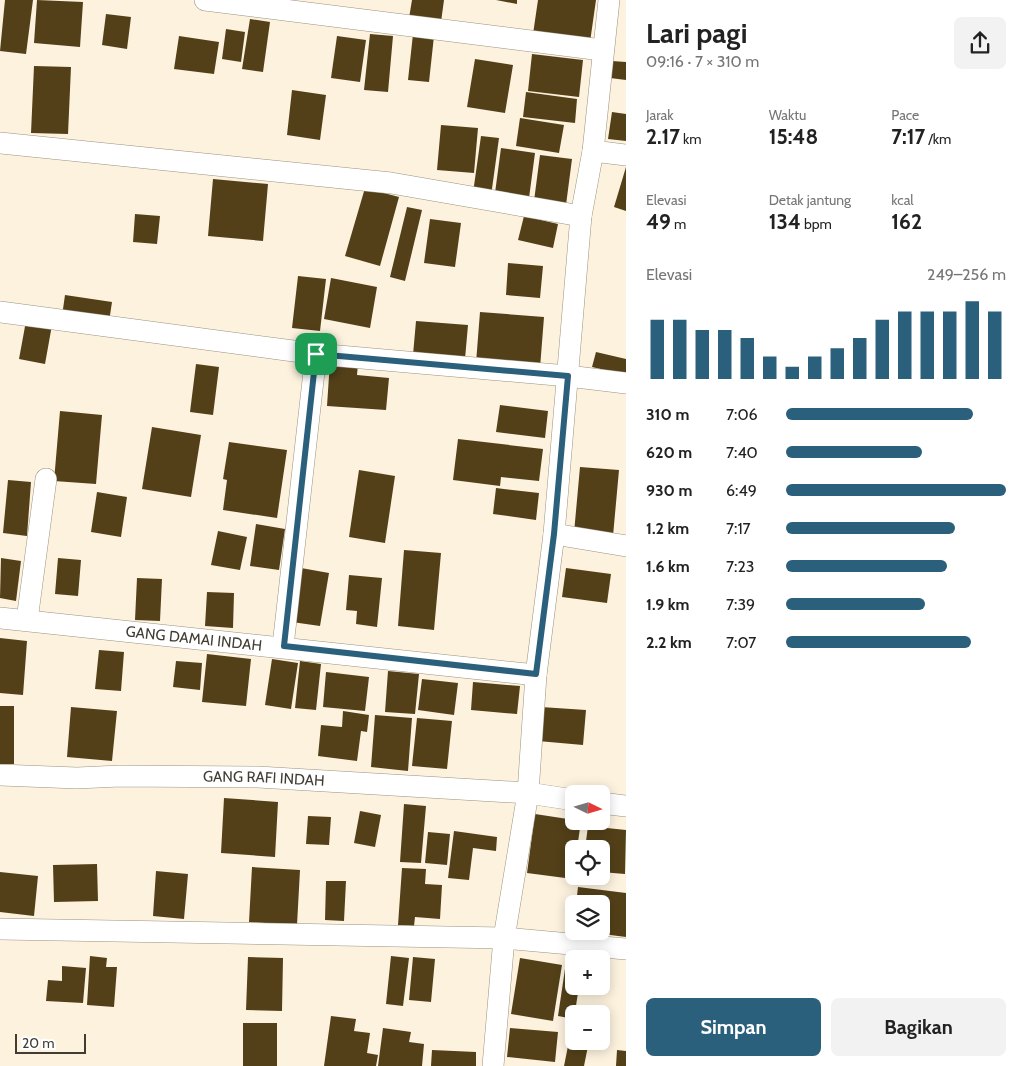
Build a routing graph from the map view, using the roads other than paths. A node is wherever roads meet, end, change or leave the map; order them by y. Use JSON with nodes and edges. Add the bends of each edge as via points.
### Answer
{"nodes":[{"id":1,"x":204,"y":0,"type":"edge"},
{"id":2,"x":609,"y":0,"type":"edge"},
{"id":3,"x":602,"y":50,"type":"junction"},
{"id":4,"x":0,"y":143,"type":"edge"},
{"id":5,"x":592,"y":151,"type":"junction"},
{"id":6,"x":626,"y":155,"type":"edge"},
{"id":7,"x":581,"y":216,"type":"junction"},
{"id":8,"x":0,"y":312,"type":"edge"},
{"id":9,"x":316,"y":354,"type":"junction"},
{"id":10,"x":568,"y":376,"type":"junction"},
{"id":11,"x":626,"y":383,"type":"edge"},
{"id":12,"x":46,"y":479,"type":"dead end"},
{"id":13,"x":554,"y":534,"type":"junction"},
{"id":14,"x":626,"y":546,"type":"edge"},
{"id":15,"x":0,"y":618,"type":"edge"},
{"id":16,"x":27,"y":620,"type":"junction"},
{"id":17,"x":284,"y":646,"type":"junction"},
{"id":18,"x":536,"y":674,"type":"junction"},
{"id":19,"x":0,"y":775,"type":"edge"},
{"id":20,"x":528,"y":794,"type":"junction"},
{"id":21,"x":565,"y":799,"type":"edge"},
{"id":22,"x":610,"y":804,"type":"edge"},
{"id":23,"x":626,"y":806,"type":"edge"},
{"id":24,"x":0,"y":929,"type":"edge"},
{"id":25,"x":504,"y":938,"type":"junction"},
{"id":26,"x":626,"y":950,"type":"edge"},
{"id":27,"x":492,"y":1066,"type":"edge"}],
"edges":[{"from":1,"to":3,"type":"street"},
{"from":2,"to":3,"type":"street"},
{"from":3,"to":5,"type":"street"},
{"from":4,"to":7,"type":"street","via":[[391,183]]},
{"from":5,"to":6,"type":"street"},
{"from":5,"to":7,"type":"street"},
{"from":7,"to":10,"type":"street"},
{"from":8,"to":9,"type":"street"},
{"from":9,"to":10,"type":"street"},
{"from":9,"to":17,"type":"street"},
{"from":10,"to":11,"type":"street"},
{"from":10,"to":13,"type":"street"},
{"from":12,"to":16,"type":"street"},
{"from":13,"to":14,"type":"street"},
{"from":13,"to":18,"type":"street"},
{"from":15,"to":16,"type":"street","name":"GANG DAMAI INDAH"},
{"from":16,"to":17,"type":"street","name":"GANG DAMAI INDAH"},
{"from":17,"to":18,"type":"street","name":"GANG DAMAI INDAH"},
{"from":18,"to":20,"type":"street"},
{"from":19,"to":20,"type":"street","name":"GANG RAFI INDAH","via":[[258,777]]},
{"from":20,"to":21,"type":"street","name":"GANG RAFI INDAH"},
{"from":20,"to":25,"type":"street"},
{"from":22,"to":23,"type":"street"},
{"from":24,"to":25,"type":"street"},
{"from":25,"to":26,"type":"street"},
{"from":25,"to":27,"type":"street"}]}
